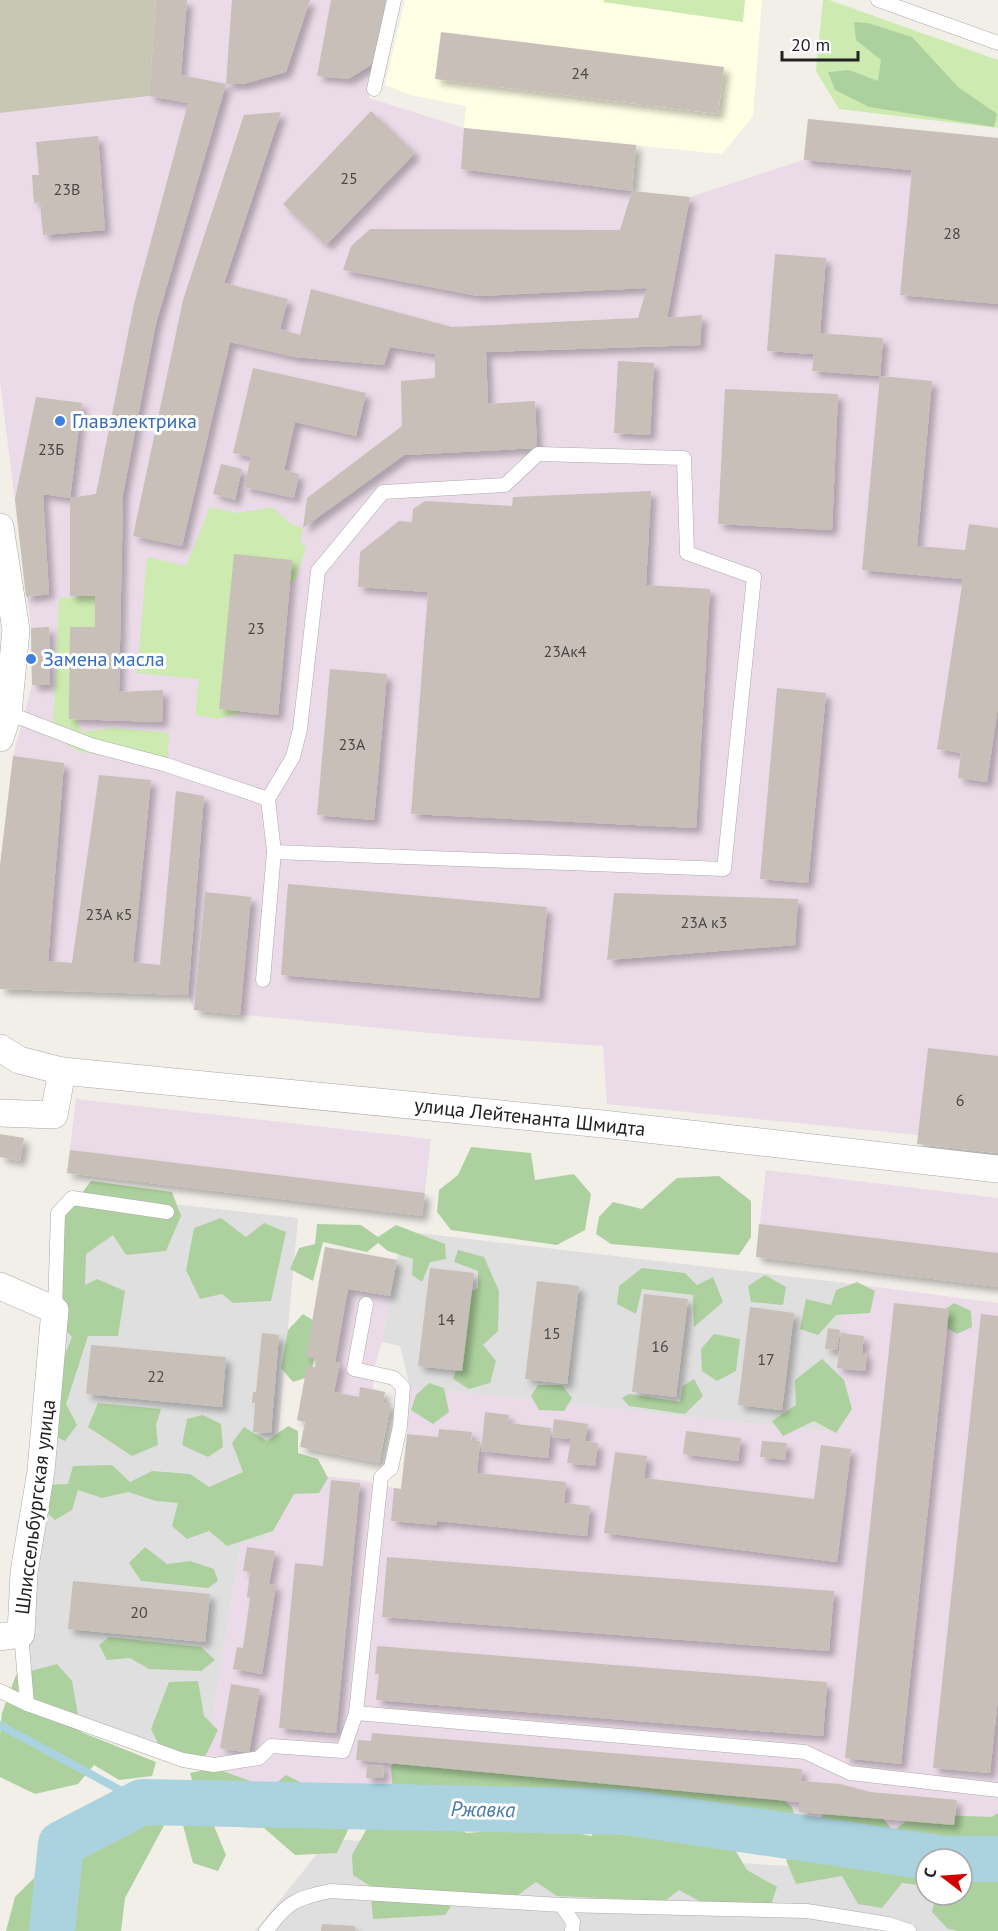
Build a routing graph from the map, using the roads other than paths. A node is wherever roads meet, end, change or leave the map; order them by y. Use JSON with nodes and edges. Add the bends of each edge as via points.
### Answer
{"nodes":[{"id":1,"x":394,"y":0,"type":"edge"},
{"id":2,"x":878,"y":0,"type":"edge"},
{"id":3,"x":998,"y":43,"type":"edge"},
{"id":4,"x":374,"y":89,"type":"dead end"},
{"id":5,"x":0,"y":526,"type":"edge"},
{"id":6,"x":4,"y":726,"type":"edge"},
{"id":7,"x":268,"y":799,"type":"junction"},
{"id":8,"x":274,"y":852,"type":"junction"},
{"id":9,"x":262,"y":980,"type":"dead end"},
{"id":10,"x":0,"y":1048,"type":"edge"},
{"id":11,"x":62,"y":1071,"type":"junction"},
{"id":12,"x":0,"y":1113,"type":"edge"},
{"id":13,"x":998,"y":1168,"type":"edge"},
{"id":14,"x":167,"y":1212,"type":"dead end"},
{"id":15,"x":0,"y":1286,"type":"edge"},
{"id":16,"x":366,"y":1304,"type":"dead end"},
{"id":17,"x":55,"y":1310,"type":"junction"},
{"id":18,"x":11,"y":1636,"type":"edge"},
{"id":19,"x":0,"y":1691,"type":"edge"},
{"id":20,"x":27,"y":1704,"type":"junction"},
{"id":21,"x":356,"y":1713,"type":"junction"},
{"id":22,"x":998,"y":1790,"type":"edge"},
{"id":23,"x":561,"y":1905,"type":"junction"},
{"id":24,"x":266,"y":1931,"type":"edge"},
{"id":25,"x":573,"y":1931,"type":"edge"},
{"id":26,"x":909,"y":1931,"type":"edge"}],
"edges":[{"from":1,"to":4,"type":"lane"},
{"from":2,"to":3,"type":"lane"},
{"from":5,"to":6,"type":"street","via":[[16,630]]},
{"from":6,"to":7,"type":"lane","via":[[167,765]]},
{"from":7,"to":8,"type":"lane"},
{"from":7,"to":8,"type":"lane","via":[[293,757],[300,729],[318,570],[383,492],[505,485],[538,454],[684,458],[687,553],[754,577],[724,869]]},
{"from":8,"to":9,"type":"lane"},
{"from":10,"to":11,"type":"street","via":[[19,1060]]},
{"from":11,"to":12,"type":"street","via":[[54,1115]]},
{"from":11,"to":13,"type":"street","name":"улица Лейтенанта Шмидта","via":[[603,1124]]},
{"from":14,"to":17,"type":"lane","via":[[72,1198],[58,1213]]},
{"from":15,"to":17,"type":"street"},
{"from":16,"to":21,"type":"lane","via":[[354,1370],[394,1378],[403,1387],[391,1468],[381,1477]]},
{"from":17,"to":18,"type":"street","name":"Шлиссельбургская улица","via":[[41,1471]]},
{"from":18,"to":20,"type":"lane","name":"Шлиссельбургская улица"},
{"from":19,"to":20,"type":"lane"},
{"from":20,"to":21,"type":"lane","via":[[183,1760],[214,1765],[259,1758],[271,1746],[343,1751]]},
{"from":21,"to":22,"type":"lane","via":[[805,1752],[850,1773]]},
{"from":23,"to":24,"type":"lane","via":[[330,1891],[304,1896],[283,1908]]},
{"from":23,"to":25,"type":"lane","via":[[573,1922]]},
{"from":23,"to":26,"type":"lane","via":[[807,1911]]}]}
